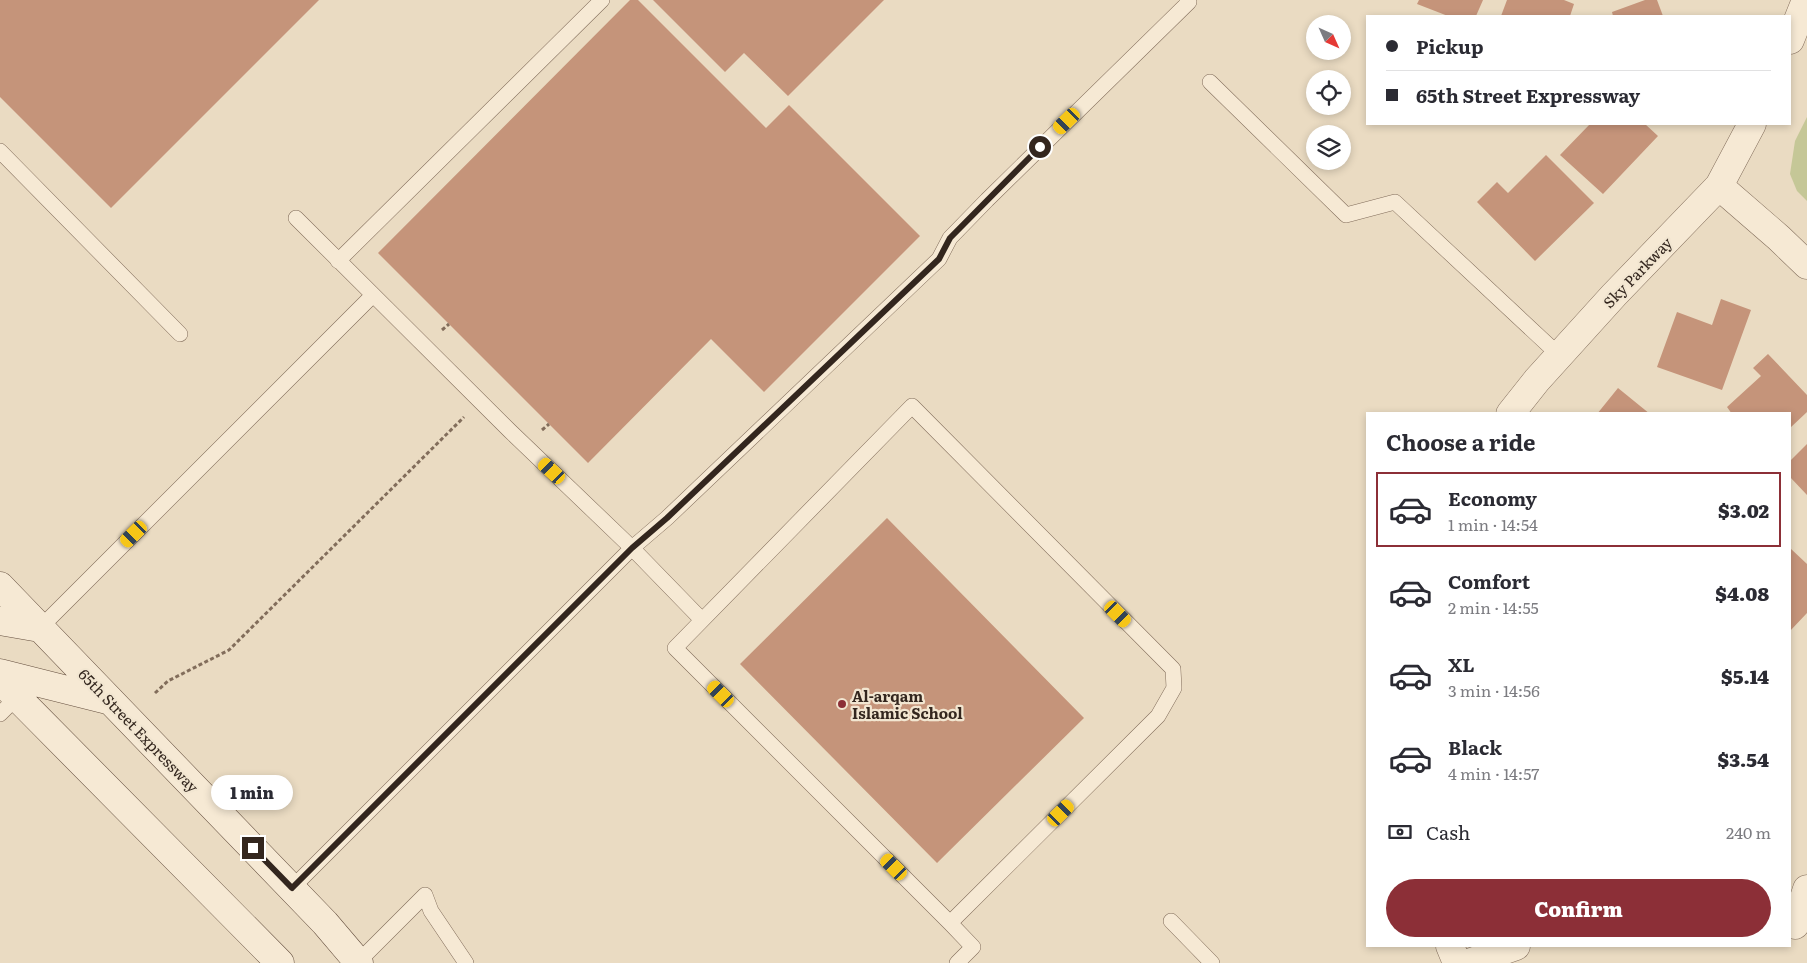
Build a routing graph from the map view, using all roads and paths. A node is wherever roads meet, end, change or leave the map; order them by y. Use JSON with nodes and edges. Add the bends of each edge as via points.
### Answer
{"nodes":[{"id":1,"x":602,"y":0,"type":"edge"},
{"id":2,"x":1187,"y":0,"type":"edge"},
{"id":3,"x":1806,"y":0,"type":"edge"},
{"id":4,"x":1791,"y":38,"type":"edge"},
{"id":5,"x":1210,"y":82,"type":"dead end"},
{"id":6,"x":1751,"y":125,"type":"edge"},
{"id":7,"x":0,"y":151,"type":"edge"},
{"id":8,"x":1719,"y":186,"type":"junction"},
{"id":9,"x":296,"y":218,"type":"dead end"},
{"id":10,"x":338,"y":261,"type":"junction"},
{"id":11,"x":1807,"y":265,"type":"edge"},
{"id":12,"x":373,"y":295,"type":"junction"},
{"id":13,"x":180,"y":334,"type":"dead end"},
{"id":14,"x":1560,"y":356,"type":"junction"},
{"id":15,"x":480,"y":401,"type":"junction"},
{"id":16,"x":1512,"y":412,"type":"edge"},
{"id":17,"x":535,"y":424,"type":"dead end"},
{"id":18,"x":549,"y":424,"type":"dead end"},
{"id":19,"x":632,"y":548,"type":"junction"},
{"id":20,"x":0,"y":586,"type":"edge"},
{"id":21,"x":702,"y":619,"type":"junction"},
{"id":22,"x":0,"y":621,"type":"edge"},
{"id":23,"x":40,"y":628,"type":"junction"},
{"id":24,"x":0,"y":673,"type":"edge"},
{"id":25,"x":155,"y":693,"type":"dead end"},
{"id":26,"x":6,"y":697,"type":"edge"},
{"id":27,"x":111,"y":701,"type":"junction"},
{"id":28,"x":292,"y":888,"type":"junction"},
{"id":29,"x":1807,"y":889,"type":"edge"},
{"id":30,"x":1171,"y":922,"type":"dead end"},
{"id":31,"x":950,"y":923,"type":"junction"},
{"id":32,"x":1798,"y":926,"type":"edge"},
{"id":33,"x":1450,"y":947,"type":"edge"},
{"id":34,"x":1513,"y":947,"type":"edge"},
{"id":35,"x":280,"y":963,"type":"edge"},
{"id":36,"x":359,"y":963,"type":"edge"},
{"id":37,"x":466,"y":963,"type":"edge"},
{"id":38,"x":958,"y":963,"type":"edge"},
{"id":39,"x":1212,"y":963,"type":"edge"},
{"id":40,"x":1456,"y":963,"type":"edge"},
{"id":41,"x":1468,"y":963,"type":"edge"}],
"edges":[{"from":1,"to":10,"type":"lane"},
{"from":2,"to":19,"type":"lane","via":[[1189,2],[986,200],[950,238],[939,259]]},
{"from":3,"to":4,"type":"main road"},
{"from":5,"to":14,"type":"lane","via":[[1346,215],[1395,202]]},
{"from":6,"to":8,"type":"main road","name":"Sky Parkway"},
{"from":7,"to":13,"type":"lane"},
{"from":8,"to":11,"type":"main road"},
{"from":8,"to":14,"type":"main road","name":"Sky Parkway"},
{"from":9,"to":10,"type":"lane"},
{"from":10,"to":12,"type":"lane"},
{"from":12,"to":15,"type":"lane"},
{"from":12,"to":23,"type":"lane"},
{"from":14,"to":16,"type":"main road","name":"Sky Parkway"},
{"from":15,"to":19,"type":"lane"},
{"from":15,"to":25,"type":"path","via":[[229,650],[168,681]]},
{"from":17,"to":18,"type":"path","via":[[542,430]]},
{"from":19,"to":21,"type":"lane"},
{"from":19,"to":28,"type":"lane"},
{"from":20,"to":23,"type":"main road","name":"65th Street Expressway"},
{"from":21,"to":31,"type":"lane","via":[[675,648]]},
{"from":21,"to":31,"type":"lane","via":[[912,406],[1173,669],[1174,688],[1158,716]]},
{"from":22,"to":23,"type":"main road"},
{"from":23,"to":27,"type":"main road","name":"65th Street Expressway"},
{"from":24,"to":27,"type":"main road"},
{"from":26,"to":35,"type":"main road"},
{"from":27,"to":28,"type":"main road","name":"65th Street Expressway"},
{"from":28,"to":36,"type":"main road","name":"65th Street Expressway"},
{"from":29,"to":32,"type":"main road"},
{"from":30,"to":39,"type":"lane"},
{"from":31,"to":38,"type":"lane","via":[[974,946]]},
{"from":33,"to":40,"type":"main road"},
{"from":34,"to":41,"type":"main road"},
{"from":36,"to":37,"type":"lane","via":[[425,895]]}]}
